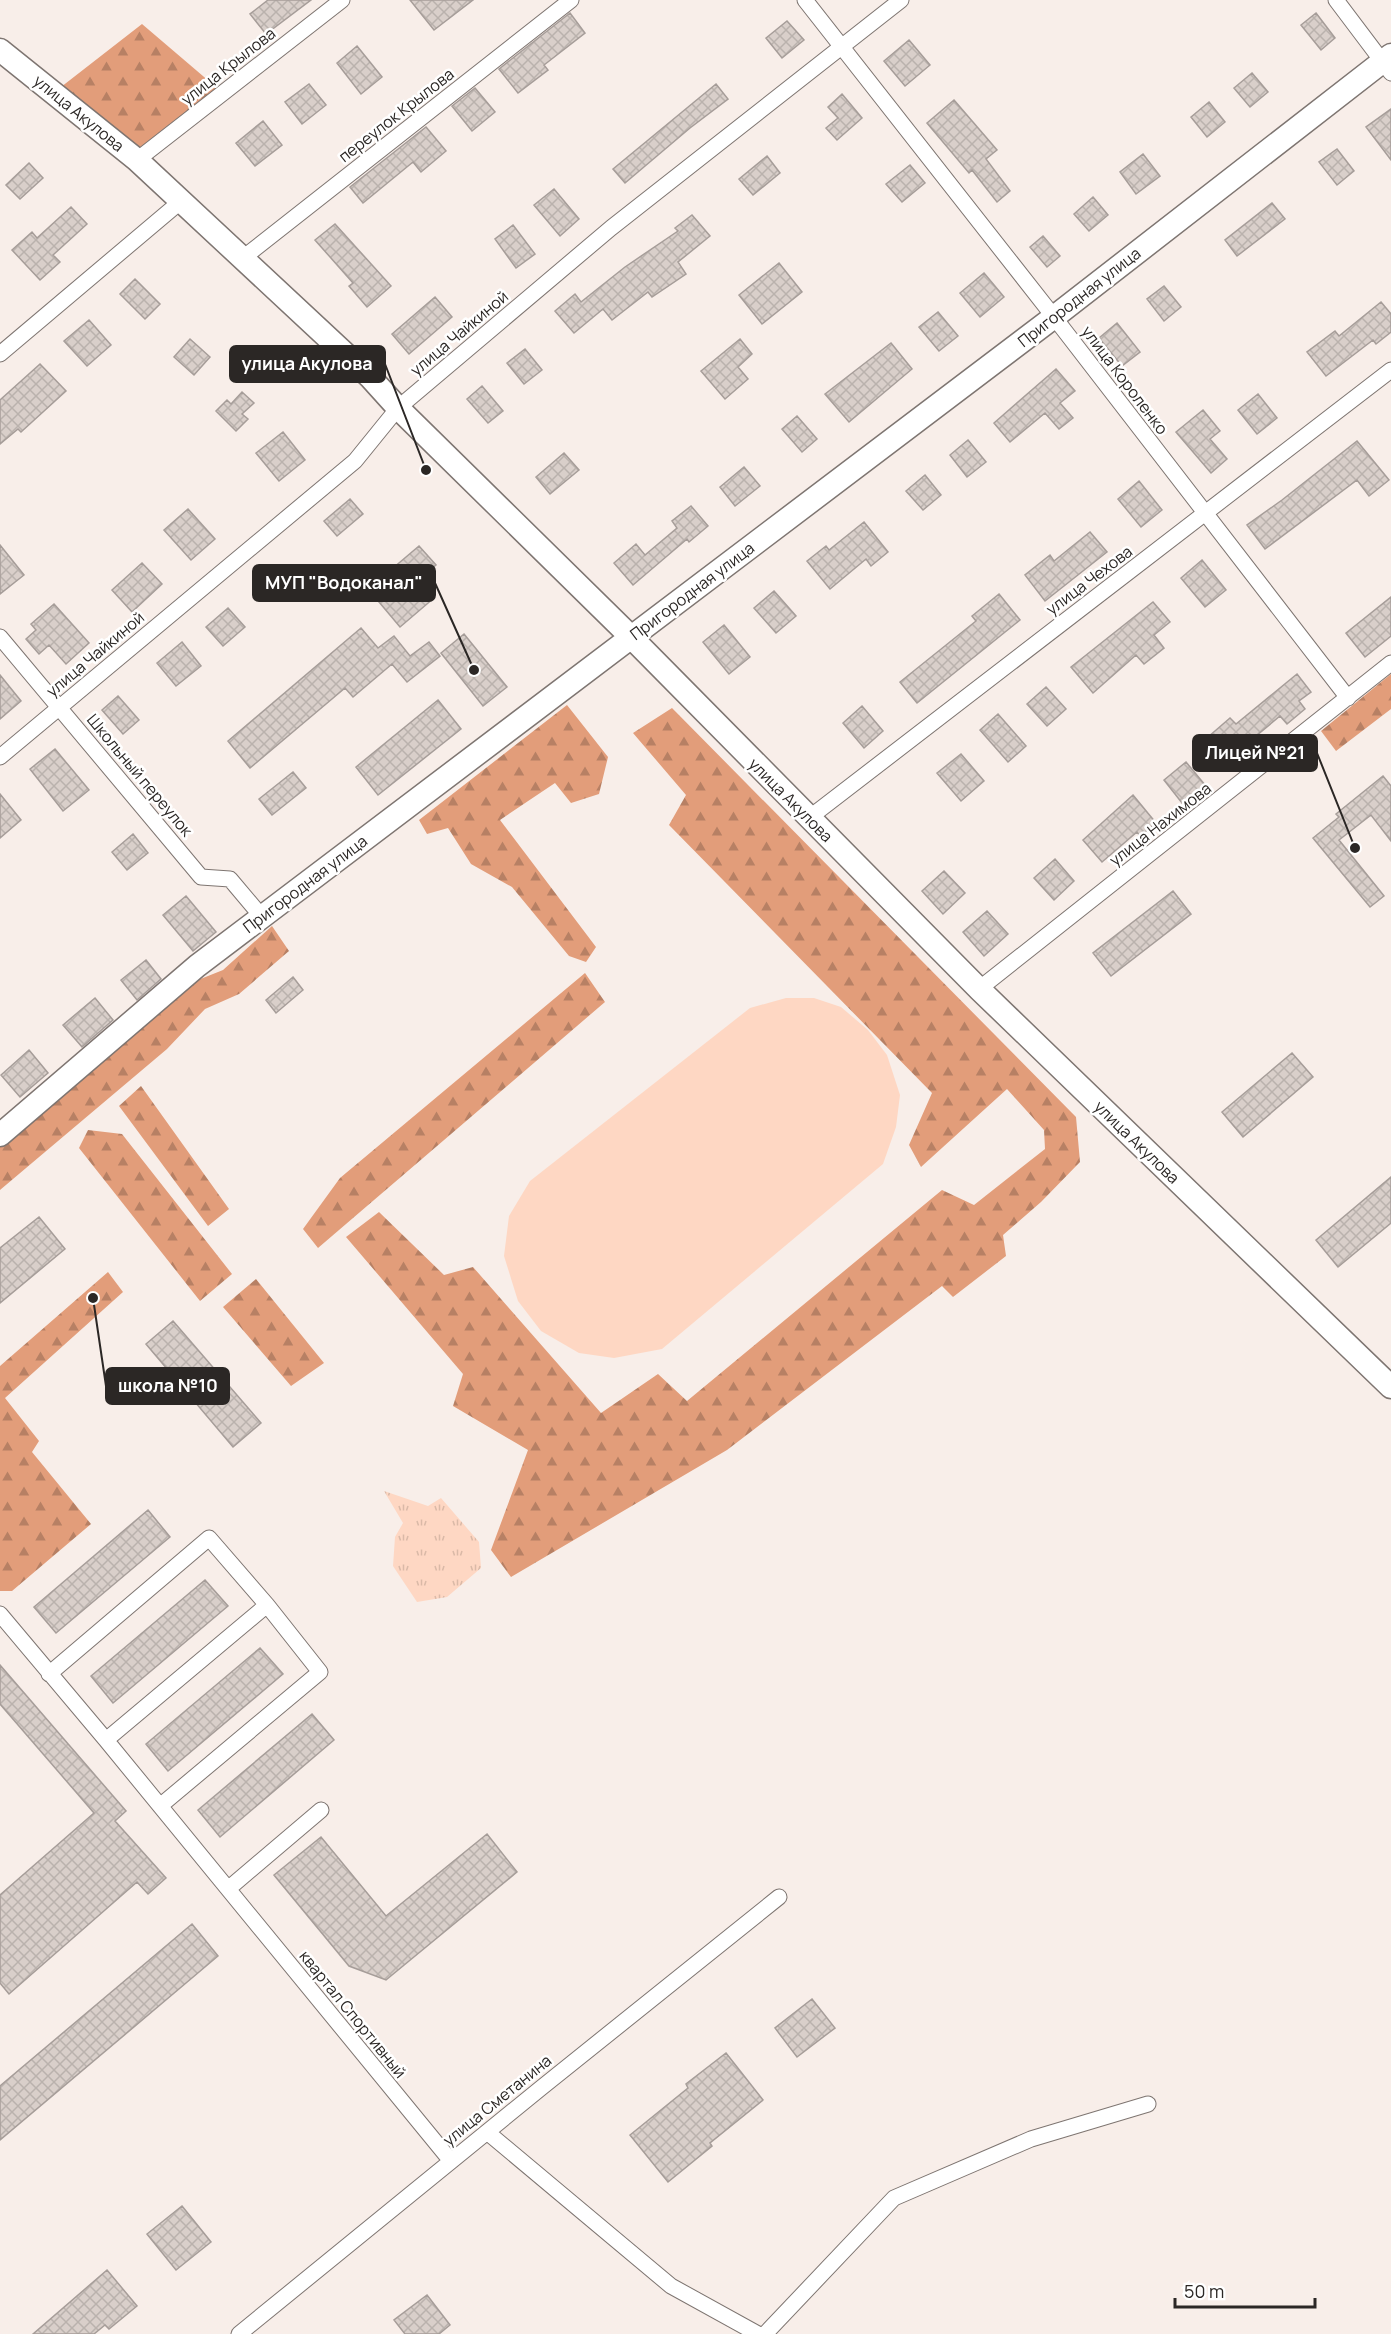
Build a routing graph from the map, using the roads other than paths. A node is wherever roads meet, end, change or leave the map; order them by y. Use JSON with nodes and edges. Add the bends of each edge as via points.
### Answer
{"nodes":[{"id":1,"x":342,"y":0,"type":"edge"},
{"id":2,"x":570,"y":0,"type":"edge"},
{"id":3,"x":805,"y":0,"type":"edge"},
{"id":4,"x":901,"y":0,"type":"edge"},
{"id":5,"x":1336,"y":0,"type":"edge"},
{"id":6,"x":842,"y":47,"type":"junction"},
{"id":7,"x":0,"y":50,"type":"edge"},
{"id":8,"x":1388,"y":63,"type":"edge"},
{"id":9,"x":136,"y":160,"type":"junction"},
{"id":10,"x":180,"y":202,"type":"junction"},
{"id":11,"x":243,"y":258,"type":"junction"},
{"id":12,"x":1054,"y":317,"type":"junction"},
{"id":13,"x":0,"y":354,"type":"edge"},
{"id":14,"x":1391,"y":370,"type":"edge"},
{"id":15,"x":398,"y":408,"type":"junction"},
{"id":16,"x":1205,"y":514,"type":"junction"},
{"id":17,"x":0,"y":637,"type":"edge"},
{"id":18,"x":631,"y":638,"type":"junction"},
{"id":19,"x":1391,"y":663,"type":"edge"},
{"id":20,"x":1348,"y":698,"type":"junction"},
{"id":21,"x":59,"y":707,"type":"junction"},
{"id":22,"x":0,"y":757,"type":"edge"},
{"id":23,"x":809,"y":818,"type":"junction"},
{"id":24,"x":261,"y":917,"type":"junction"},
{"id":25,"x":979,"y":989,"type":"junction"},
{"id":26,"x":0,"y":1135,"type":"edge"},
{"id":27,"x":1391,"y":1387,"type":"edge"},
{"id":28,"x":267,"y":1605,"type":"junction"},
{"id":29,"x":0,"y":1614,"type":"edge"},
{"id":30,"x":49,"y":1674,"type":"junction"},
{"id":31,"x":106,"y":1740,"type":"junction"},
{"id":32,"x":160,"y":1806,"type":"junction"},
{"id":33,"x":321,"y":1810,"type":"dead end"},
{"id":34,"x":228,"y":1889,"type":"junction"},
{"id":35,"x":779,"y":1897,"type":"dead end"},
{"id":36,"x":1148,"y":2104,"type":"dead end"},
{"id":37,"x":487,"y":2132,"type":"junction"},
{"id":38,"x":451,"y":2162,"type":"junction"},
{"id":39,"x":239,"y":2334,"type":"edge"},
{"id":40,"x":758,"y":2334,"type":"edge"},
{"id":41,"x":765,"y":2334,"type":"edge"}],
"edges":[{"from":1,"to":9,"type":"street","name":"улица Крылова"},
{"from":2,"to":11,"type":"street","name":"переулок Крылова"},
{"from":3,"to":6,"type":"street","name":"улица Короленко"},
{"from":4,"to":6,"type":"street","name":"улица Чайкиной"},
{"from":5,"to":8,"type":"street"},
{"from":6,"to":12,"type":"street","name":"улица Короленко"},
{"from":6,"to":15,"type":"street","name":"улица Чайкиной","via":[[611,228]]},
{"from":7,"to":9,"type":"main road","name":"улица Акулова"},
{"from":8,"to":12,"type":"main road","name":"Пригородная улица"},
{"from":9,"to":10,"type":"main road","name":"улица Акулова"},
{"from":10,"to":11,"type":"main road","name":"улица Акулова"},
{"from":10,"to":13,"type":"street"},
{"from":11,"to":15,"type":"main road","name":"улица Акулова"},
{"from":12,"to":16,"type":"street","name":"улица Короленко"},
{"from":12,"to":18,"type":"main road","name":"Пригородная улица"},
{"from":14,"to":16,"type":"street","name":"улица Чехова"},
{"from":15,"to":18,"type":"main road","name":"улица Акулова"},
{"from":15,"to":21,"type":"street","name":"улица Чайкиной","via":[[355,461]]},
{"from":16,"to":20,"type":"street","name":"улица Короленко"},
{"from":16,"to":23,"type":"street","name":"улица Чехова"},
{"from":17,"to":21,"type":"street","name":"Школьный переулок"},
{"from":18,"to":23,"type":"main road","name":"улица Акулова"},
{"from":18,"to":24,"type":"main road","name":"Пригородная улица"},
{"from":19,"to":20,"type":"street","name":"улица Нахимова"},
{"from":20,"to":25,"type":"street","name":"улица Нахимова"},
{"from":21,"to":22,"type":"street","name":"улица Чайкиной"},
{"from":21,"to":24,"type":"street","name":"Школьный переулок","via":[[201,877],[230,879]]},
{"from":23,"to":25,"type":"main road","name":"улица Акулова"},
{"from":24,"to":26,"type":"main road","name":"Пригородная улица","via":[[196,966]]},
{"from":25,"to":27,"type":"main road","name":"улица Акулова"},
{"from":28,"to":30,"type":"street","via":[[209,1538]]},
{"from":28,"to":31,"type":"street"},
{"from":28,"to":32,"type":"street","via":[[320,1672]]},
{"from":29,"to":30,"type":"street","name":"квартал Спортивный"},
{"from":30,"to":31,"type":"street","name":"квартал Спортивный"},
{"from":31,"to":32,"type":"street","name":"квартал Спортивный"},
{"from":32,"to":34,"type":"street","name":"квартал Спортивный"},
{"from":33,"to":34,"type":"street"},
{"from":34,"to":38,"type":"street","name":"квартал Спортивный"},
{"from":35,"to":37,"type":"street","name":"улица Сметанина"},
{"from":36,"to":41,"type":"street","via":[[1031,2139],[894,2198]]},
{"from":37,"to":38,"type":"street","name":"улица Сметанина"},
{"from":37,"to":40,"type":"street","via":[[671,2286]]},
{"from":38,"to":39,"type":"street","name":"улица Сметанина"}]}
